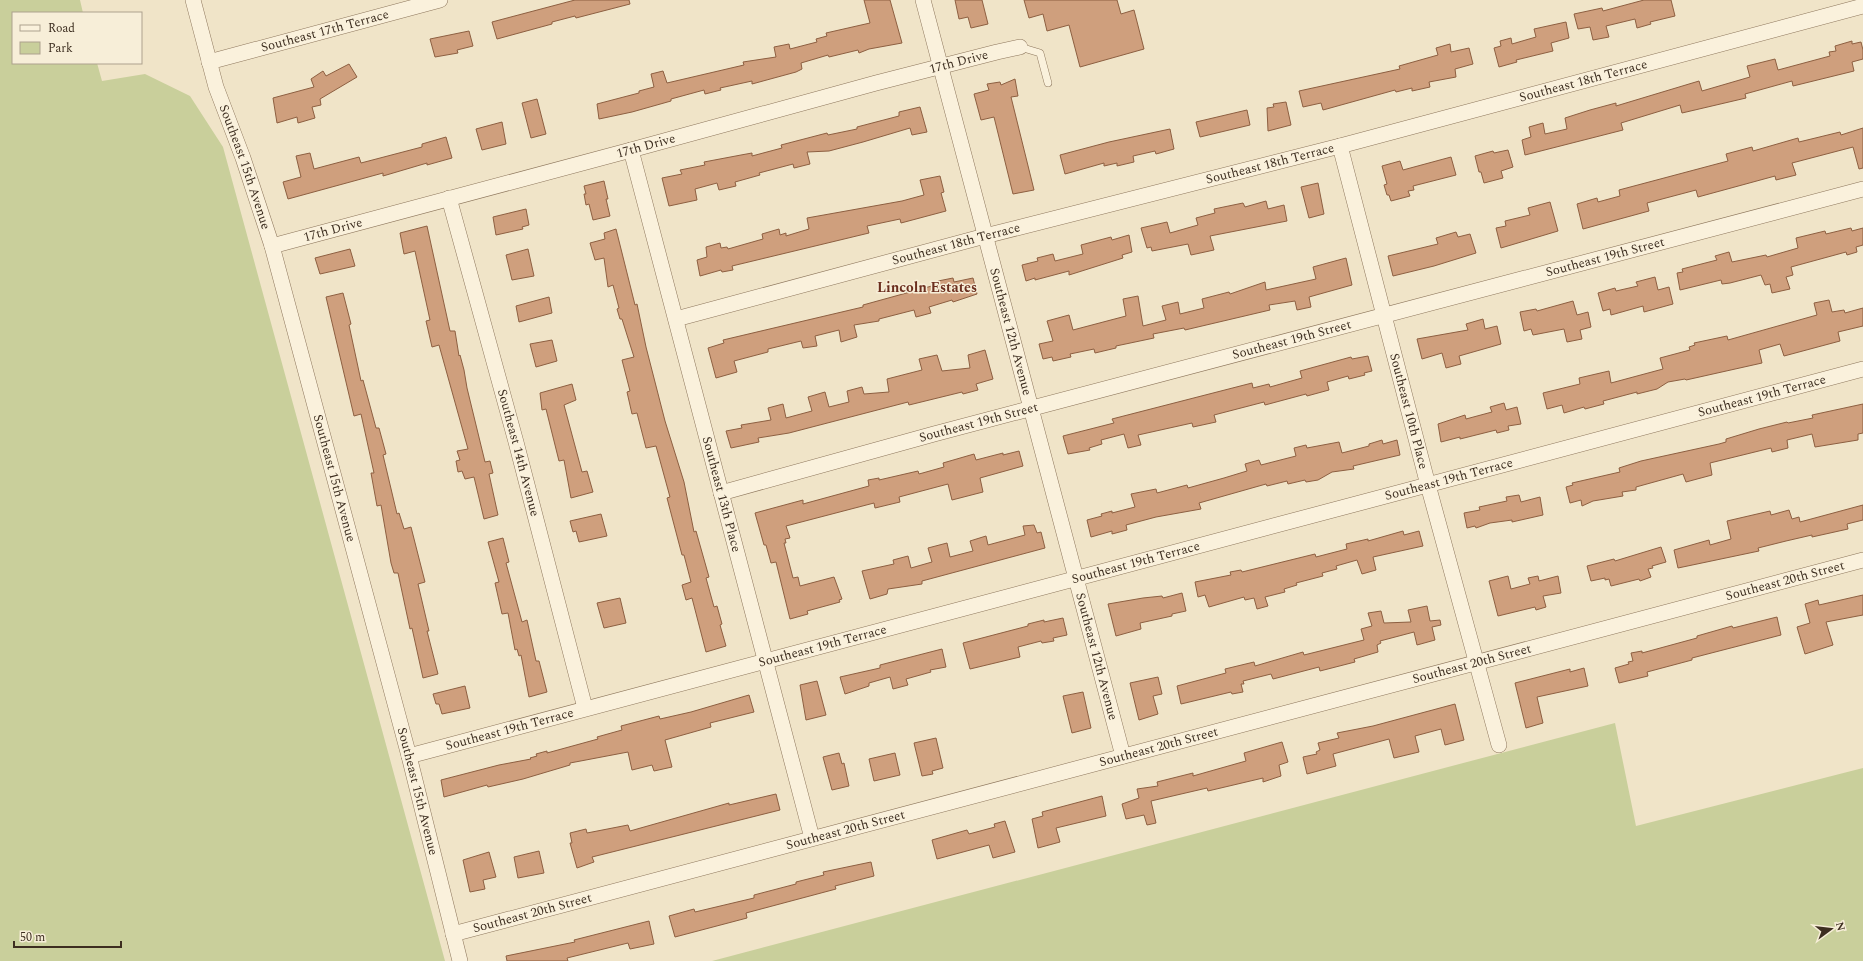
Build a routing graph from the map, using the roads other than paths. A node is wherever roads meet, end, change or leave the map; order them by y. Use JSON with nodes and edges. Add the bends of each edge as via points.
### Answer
{"nodes":[{"id":1,"x":193,"y":0,"type":"edge"},
{"id":2,"x":440,"y":0,"type":"edge"},
{"id":3,"x":923,"y":0,"type":"edge"},
{"id":4,"x":394,"y":6,"type":"edge"},
{"id":5,"x":1863,"y":6,"type":"edge"},
{"id":6,"x":1020,"y":47,"type":"joint"},
{"id":7,"x":210,"y":62,"type":"junction"},
{"id":8,"x":940,"y":66,"type":"junction"},
{"id":9,"x":1048,"y":83,"type":"dead end"},
{"id":10,"x":1340,"y":146,"type":"junction"},
{"id":11,"x":631,"y":150,"type":"junction"},
{"id":12,"x":1863,"y":188,"type":"edge"},
{"id":13,"x":449,"y":198,"type":"junction"},
{"id":14,"x":985,"y":236,"type":"junction"},
{"id":15,"x":272,"y":246,"type":"junction"},
{"id":16,"x":1385,"y":316,"type":"junction"},
{"id":17,"x":676,"y":319,"type":"junction"},
{"id":18,"x":1863,"y":370,"type":"edge"},
{"id":19,"x":1031,"y":409,"type":"junction"},
{"id":20,"x":1428,"y":485,"type":"junction"},
{"id":21,"x":721,"y":493,"type":"junction"},
{"id":22,"x":1863,"y":560,"type":"edge"},
{"id":23,"x":1076,"y":579,"type":"junction"},
{"id":24,"x":765,"y":660,"type":"junction"},
{"id":25,"x":1476,"y":662,"type":"junction"},
{"id":26,"x":585,"y":708,"type":"junction"},
{"id":27,"x":1499,"y":745,"type":"dead end"},
{"id":28,"x":409,"y":756,"type":"junction"},
{"id":29,"x":1123,"y":756,"type":"junction"},
{"id":30,"x":812,"y":838,"type":"junction"},
{"id":31,"x":453,"y":934,"type":"junction"},
{"id":32,"x":460,"y":961,"type":"edge"}],
"edges":[{"from":1,"to":7,"type":"street","name":"Southeast 15th Avenue"},
{"from":2,"to":4,"type":"street","name":"Southeast 17th Terrace"},
{"from":3,"to":8,"type":"street","name":"Southeast 12th Avenue"},
{"from":4,"to":7,"type":"street","name":"Southeast 17th Terrace"},
{"from":5,"to":10,"type":"street","name":"Southeast 18th Terrace"},
{"from":6,"to":8,"type":"street","name":"17th Drive"},
{"from":6,"to":9,"type":"lane","via":[[1040,52]]},
{"from":7,"to":15,"type":"street","name":"Southeast 15th Avenue","via":[[216,87]]},
{"from":8,"to":11,"type":"street","name":"17th Drive"},
{"from":8,"to":14,"type":"street","name":"Southeast 12th Avenue"},
{"from":10,"to":14,"type":"street","name":"Southeast 18th Terrace"},
{"from":10,"to":16,"type":"street","name":"Southeast 10th Place"},
{"from":11,"to":13,"type":"street","name":"17th Drive"},
{"from":11,"to":17,"type":"street","name":"Southeast 13th Place"},
{"from":12,"to":16,"type":"street","name":"Southeast 19th Street"},
{"from":13,"to":15,"type":"street","name":"17th Drive"},
{"from":13,"to":26,"type":"street","name":"Southeast 14th Avenue"},
{"from":14,"to":17,"type":"street","name":"Southeast 18th Terrace"},
{"from":14,"to":19,"type":"street","name":"Southeast 12th Avenue"},
{"from":15,"to":28,"type":"street","name":"Southeast 15th Avenue"},
{"from":16,"to":19,"type":"street","name":"Southeast 19th Street"},
{"from":16,"to":20,"type":"street","name":"Southeast 10th Place"},
{"from":17,"to":21,"type":"street","name":"Southeast 13th Place"},
{"from":18,"to":20,"type":"street","name":"Southeast 19th Terrace"},
{"from":19,"to":21,"type":"street","name":"Southeast 19th Street"},
{"from":19,"to":23,"type":"street","name":"Southeast 12th Avenue"},
{"from":20,"to":23,"type":"street","name":"Southeast 19th Terrace"},
{"from":20,"to":25,"type":"street","name":"Southeast 10th Place"},
{"from":21,"to":24,"type":"street","name":"Southeast 13th Place"},
{"from":22,"to":25,"type":"street","name":"Southeast 20th Street"},
{"from":23,"to":24,"type":"street","name":"Southeast 19th Terrace"},
{"from":23,"to":29,"type":"street","name":"Southeast 12th Avenue"},
{"from":24,"to":26,"type":"street","name":"Southeast 19th Terrace"},
{"from":24,"to":30,"type":"street","name":"Southeast 13th Place"},
{"from":25,"to":27,"type":"street","name":"Southeast 10th Place"},
{"from":25,"to":29,"type":"street","name":"Southeast 20th Street"},
{"from":26,"to":28,"type":"street","name":"Southeast 19th Terrace"},
{"from":28,"to":31,"type":"street","name":"Southeast 15th Avenue"},
{"from":29,"to":30,"type":"street","name":"Southeast 20th Street"},
{"from":30,"to":31,"type":"street","name":"Southeast 20th Street"},
{"from":31,"to":32,"type":"street","name":"Southeast 15th Avenue"}]}
